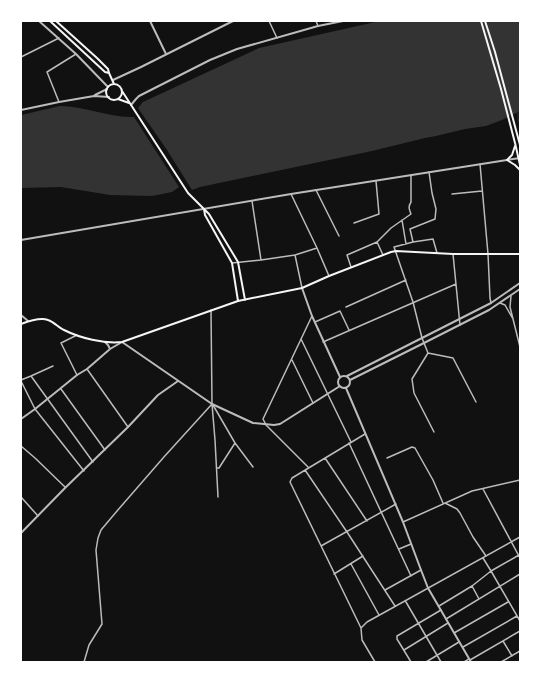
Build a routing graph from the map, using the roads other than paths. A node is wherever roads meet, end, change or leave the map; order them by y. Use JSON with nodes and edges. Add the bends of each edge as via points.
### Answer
{"nodes":[{"id":1,"x":39,"y":21,"type":"edge"},
{"id":2,"x":50,"y":21,"type":"edge"},
{"id":3,"x":56,"y":21,"type":"edge"},
{"id":4,"x":150,"y":21,"type":"edge"},
{"id":5,"x":233,"y":21,"type":"edge"},
{"id":6,"x":269,"y":21,"type":"edge"},
{"id":7,"x":316,"y":21,"type":"edge"},
{"id":8,"x":341,"y":21,"type":"edge"},
{"id":9,"x":481,"y":21,"type":"edge"},
{"id":10,"x":485,"y":21,"type":"edge"},
{"id":11,"x":318,"y":26,"type":"junction"},
{"id":12,"x":59,"y":38,"type":"junction"},
{"id":13,"x":277,"y":38,"type":"junction"},
{"id":14,"x":76,"y":54,"type":"junction"},
{"id":15,"x":166,"y":54,"type":"junction"},
{"id":16,"x":21,"y":57,"type":"edge"},
{"id":17,"x":108,"y":73,"type":"junction"},
{"id":18,"x":113,"y":80,"type":"junction"},
{"id":19,"x":114,"y":84,"type":"junction"},
{"id":20,"x":107,"y":88,"type":"junction"},
{"id":21,"x":122,"y":91,"type":"junction"},
{"id":22,"x":94,"y":96,"type":"junction"},
{"id":23,"x":109,"y":97,"type":"junction"},
{"id":24,"x":117,"y":99,"type":"junction"},
{"id":25,"x":59,"y":102,"type":"junction"},
{"id":26,"x":131,"y":104,"type":"junction"},
{"id":27,"x":21,"y":110,"type":"edge"},
{"id":28,"x":515,"y":143,"type":"junction"},
{"id":29,"x":520,"y":144,"type":"edge"},
{"id":30,"x":519,"y":158,"type":"edge"},
{"id":31,"x":507,"y":160,"type":"junction"},
{"id":32,"x":480,"y":164,"type":"junction"},
{"id":33,"x":520,"y":165,"type":"edge"},
{"id":34,"x":520,"y":170,"type":"edge"},
{"id":35,"x":429,"y":172,"type":"junction"},
{"id":36,"x":411,"y":175,"type":"junction"},
{"id":37,"x":376,"y":181,"type":"junction"},
{"id":38,"x":316,"y":190,"type":"junction"},
{"id":39,"x":482,"y":192,"type":"junction"},
{"id":40,"x":291,"y":194,"type":"junction"},
{"id":41,"x":452,"y":194,"type":"dead end"},
{"id":42,"x":252,"y":201,"type":"junction"},
{"id":43,"x":204,"y":209,"type":"junction"},
{"id":44,"x":402,"y":220,"type":"junction"},
{"id":45,"x":354,"y":223,"type":"dead end"},
{"id":46,"x":339,"y":236,"type":"dead end"},
{"id":47,"x":21,"y":240,"type":"edge"},
{"id":48,"x":376,"y":242,"type":"junction"},
{"id":49,"x":413,"y":242,"type":"junction"},
{"id":50,"x":406,"y":244,"type":"junction"},
{"id":51,"x":317,"y":248,"type":"junction"},
{"id":52,"x":396,"y":251,"type":"junction"},
{"id":53,"x":437,"y":253,"type":"junction"},
{"id":54,"x":453,"y":254,"type":"junction"},
{"id":55,"x":488,"y":254,"type":"junction"},
{"id":56,"x":520,"y":254,"type":"edge"},
{"id":57,"x":295,"y":255,"type":"junction"},
{"id":58,"x":383,"y":255,"type":"junction"},
{"id":59,"x":261,"y":260,"type":"junction"},
{"id":60,"x":238,"y":262,"type":"junction"},
{"id":61,"x":232,"y":263,"type":"junction"},
{"id":62,"x":351,"y":267,"type":"junction"},
{"id":63,"x":329,"y":276,"type":"junction"},
{"id":64,"x":406,"y":280,"type":"junction"},
{"id":65,"x":520,"y":283,"type":"edge"},
{"id":66,"x":456,"y":284,"type":"junction"},
{"id":67,"x":302,"y":288,"type":"junction"},
{"id":68,"x":520,"y":289,"type":"edge"},
{"id":69,"x":511,"y":295,"type":"junction"},
{"id":70,"x":245,"y":300,"type":"junction"},
{"id":71,"x":238,"y":301,"type":"junction"},
{"id":72,"x":413,"y":302,"type":"junction"},
{"id":73,"x":491,"y":303,"type":"junction"},
{"id":74,"x":500,"y":303,"type":"junction"},
{"id":75,"x":346,"y":307,"type":"dead end"},
{"id":76,"x":211,"y":310,"type":"junction"},
{"id":77,"x":21,"y":315,"type":"edge"},
{"id":78,"x":312,"y":316,"type":"junction"},
{"id":79,"x":460,"y":319,"type":"junction"},
{"id":80,"x":514,"y":320,"type":"junction"},
{"id":81,"x":28,"y":321,"type":"junction"},
{"id":82,"x":315,"y":322,"type":"junction"},
{"id":83,"x":21,"y":324,"type":"edge"},
{"id":84,"x":460,"y":325,"type":"junction"},
{"id":85,"x":349,"y":330,"type":"junction"},
{"id":86,"x":77,"y":335,"type":"junction"},
{"id":87,"x":422,"y":338,"type":"junction"},
{"id":88,"x":301,"y":339,"type":"junction"},
{"id":89,"x":104,"y":342,"type":"junction"},
{"id":90,"x":122,"y":342,"type":"junction"},
{"id":91,"x":323,"y":342,"type":"junction"},
{"id":92,"x":424,"y":342,"type":"junction"},
{"id":93,"x":520,"y":347,"type":"edge"},
{"id":94,"x":110,"y":349,"type":"junction"},
{"id":95,"x":428,"y":353,"type":"junction"},
{"id":96,"x":292,"y":360,"type":"junction"},
{"id":97,"x":54,"y":366,"type":"dead end"},
{"id":98,"x":87,"y":369,"type":"junction"},
{"id":99,"x":77,"y":375,"type":"junction"},
{"id":100,"x":32,"y":376,"type":"junction"},
{"id":101,"x":347,"y":376,"type":"junction"},
{"id":102,"x":340,"y":377,"type":"junction"},
{"id":103,"x":21,"y":380,"type":"edge"},
{"id":104,"x":350,"y":380,"type":"junction"},
{"id":105,"x":178,"y":381,"type":"junction"},
{"id":106,"x":340,"y":386,"type":"junction"},
{"id":107,"x":346,"y":388,"type":"junction"},
{"id":108,"x":61,"y":389,"type":"junction"},
{"id":109,"x":328,"y":394,"type":"junction"},
{"id":110,"x":48,"y":399,"type":"junction"},
{"id":111,"x":476,"y":402,"type":"dead end"},
{"id":112,"x":313,"y":403,"type":"junction"},
{"id":113,"x":212,"y":404,"type":"junction"},
{"id":114,"x":35,"y":409,"type":"junction"},
{"id":115,"x":21,"y":415,"type":"edge"},
{"id":116,"x":22,"y":419,"type":"edge"},
{"id":117,"x":266,"y":425,"type":"junction"},
{"id":118,"x":128,"y":427,"type":"junction"},
{"id":119,"x":434,"y":432,"type":"dead end"},
{"id":120,"x":365,"y":434,"type":"junction"},
{"id":121,"x":235,"y":443,"type":"junction"},
{"id":122,"x":350,"y":443,"type":"junction"},
{"id":123,"x":21,"y":446,"type":"edge"},
{"id":124,"x":105,"y":450,"type":"junction"},
{"id":125,"x":325,"y":458,"type":"junction"},
{"id":126,"x":388,"y":458,"type":"dead end"},
{"id":127,"x":93,"y":462,"type":"junction"},
{"id":128,"x":253,"y":467,"type":"dead end"},
{"id":129,"x":216,"y":468,"type":"junction"},
{"id":130,"x":309,"y":468,"type":"junction"},
{"id":131,"x":305,"y":470,"type":"junction"},
{"id":132,"x":84,"y":471,"type":"junction"},
{"id":133,"x":520,"y":480,"type":"edge"},
{"id":134,"x":65,"y":488,"type":"junction"},
{"id":135,"x":483,"y":488,"type":"junction"},
{"id":136,"x":21,"y":497,"type":"edge"},
{"id":137,"x":218,"y":497,"type":"dead end"},
{"id":138,"x":396,"y":504,"type":"junction"},
{"id":139,"x":444,"y":504,"type":"junction"},
{"id":140,"x":381,"y":512,"type":"junction"},
{"id":141,"x":38,"y":516,"type":"junction"},
{"id":142,"x":367,"y":521,"type":"junction"},
{"id":143,"x":403,"y":522,"type":"junction"},
{"id":144,"x":347,"y":532,"type":"junction"},
{"id":145,"x":21,"y":533,"type":"edge"},
{"id":146,"x":520,"y":537,"type":"edge"},
{"id":147,"x":511,"y":542,"type":"junction"},
{"id":148,"x":411,"y":544,"type":"junction"},
{"id":149,"x":321,"y":546,"type":"junction"},
{"id":150,"x":399,"y":549,"type":"junction"},
{"id":151,"x":519,"y":555,"type":"junction"},
{"id":152,"x":363,"y":556,"type":"junction"},
{"id":153,"x":486,"y":556,"type":"junction"},
{"id":154,"x":483,"y":558,"type":"junction"},
{"id":155,"x":520,"y":558,"type":"edge"},
{"id":156,"x":351,"y":564,"type":"junction"},
{"id":157,"x":421,"y":570,"type":"junction"},
{"id":158,"x":491,"y":571,"type":"junction"},
{"id":159,"x":334,"y":574,"type":"junction"},
{"id":160,"x":520,"y":574,"type":"edge"},
{"id":161,"x":411,"y":576,"type":"junction"},
{"id":162,"x":472,"y":586,"type":"junction"},
{"id":163,"x":500,"y":587,"type":"junction"},
{"id":164,"x":428,"y":588,"type":"junction"},
{"id":165,"x":385,"y":590,"type":"junction"},
{"id":166,"x":479,"y":599,"type":"junction"},
{"id":167,"x":406,"y":601,"type":"junction"},
{"id":168,"x":509,"y":602,"type":"junction"},
{"id":169,"x":395,"y":606,"type":"junction"},
{"id":170,"x":438,"y":606,"type":"junction"},
{"id":171,"x":441,"y":610,"type":"junction"},
{"id":172,"x":520,"y":611,"type":"edge"},
{"id":173,"x":380,"y":615,"type":"junction"},
{"id":174,"x":516,"y":615,"type":"junction"},
{"id":175,"x":446,"y":619,"type":"junction"},
{"id":176,"x":520,"y":621,"type":"edge"},
{"id":177,"x":418,"y":623,"type":"junction"},
{"id":178,"x":448,"y":623,"type":"junction"},
{"id":179,"x":362,"y":628,"type":"junction"},
{"id":180,"x":520,"y":631,"type":"edge"},
{"id":181,"x":454,"y":632,"type":"junction"},
{"id":182,"x":427,"y":636,"type":"junction"},
{"id":183,"x":504,"y":641,"type":"junction"},
{"id":184,"x":459,"y":642,"type":"junction"},
{"id":185,"x":463,"y":648,"type":"junction"},
{"id":186,"x":404,"y":650,"type":"junction"},
{"id":187,"x":520,"y":651,"type":"edge"},
{"id":188,"x":437,"y":654,"type":"junction"},
{"id":189,"x":512,"y":656,"type":"junction"},
{"id":190,"x":470,"y":660,"type":"edge"},
{"id":191,"x":84,"y":662,"type":"edge"},
{"id":192,"x":375,"y":662,"type":"edge"},
{"id":193,"x":411,"y":662,"type":"edge"},
{"id":194,"x":426,"y":662,"type":"edge"},
{"id":195,"x":442,"y":662,"type":"edge"},
{"id":196,"x":464,"y":662,"type":"edge"},
{"id":197,"x":501,"y":662,"type":"edge"}],
"edges":[{"from":1,"to":12,"type":"street"},
{"from":2,"to":17,"type":"main road"},
{"from":3,"to":17,"type":"main road","via":[[108,69]]},
{"from":4,"to":15,"type":"street"},
{"from":5,"to":15,"type":"street"},
{"from":6,"to":13,"type":"street"},
{"from":7,"to":11,"type":"street"},
{"from":8,"to":11,"type":"street"},
{"from":9,"to":28,"type":"main road"},
{"from":10,"to":29,"type":"main road"},
{"from":11,"to":13,"type":"street"},
{"from":12,"to":14,"type":"street"},
{"from":12,"to":16,"type":"street"},
{"from":13,"to":26,"type":"street","via":[[237,48],[210,60],[139,96]]},
{"from":14,"to":20,"type":"street"},
{"from":14,"to":25,"type":"street","via":[[47,72]]},
{"from":15,"to":18,"type":"street"},
{"from":17,"to":18,"type":"main road"},
{"from":18,"to":19,"type":"main road"},
{"from":19,"to":20,"type":"main road"},
{"from":19,"to":21,"type":"main road"},
{"from":20,"to":22,"type":"street"},
{"from":20,"to":23,"type":"main road"},
{"from":21,"to":24,"type":"main road"},
{"from":21,"to":26,"type":"main road"},
{"from":22,"to":23,"type":"street"},
{"from":22,"to":25,"type":"street"},
{"from":23,"to":24,"type":"main road"},
{"from":24,"to":26,"type":"main road"},
{"from":25,"to":27,"type":"street"},
{"from":26,"to":43,"type":"main road","via":[[188,193]]},
{"from":28,"to":30,"type":"main road"},
{"from":28,"to":31,"type":"main road","via":[[513,152]]},
{"from":30,"to":31,"type":"street"},
{"from":30,"to":33,"type":"main road"},
{"from":31,"to":32,"type":"street"},
{"from":31,"to":34,"type":"main road"},
{"from":32,"to":35,"type":"street"},
{"from":32,"to":39,"type":"street"},
{"from":35,"to":36,"type":"street"},
{"from":35,"to":49,"type":"street","via":[[436,210],[435,219],[410,229]]},
{"from":36,"to":37,"type":"street"},
{"from":36,"to":44,"type":"street","via":[[411,202],[408,209],[411,214]]},
{"from":37,"to":38,"type":"street"},
{"from":37,"to":45,"type":"street","via":[[379,214]]},
{"from":38,"to":40,"type":"street"},
{"from":38,"to":46,"type":"street"},
{"from":39,"to":41,"type":"street"},
{"from":39,"to":55,"type":"street"},
{"from":40,"to":42,"type":"street"},
{"from":40,"to":51,"type":"street"},
{"from":42,"to":43,"type":"street"},
{"from":42,"to":59,"type":"street"},
{"from":43,"to":47,"type":"street"},
{"from":43,"to":60,"type":"main road"},
{"from":43,"to":61,"type":"main road"},
{"from":44,"to":48,"type":"street"},
{"from":44,"to":50,"type":"street"},
{"from":48,"to":58,"type":"street"},
{"from":48,"to":62,"type":"street","via":[[347,255]]},
{"from":49,"to":50,"type":"street"},
{"from":49,"to":53,"type":"street","via":[[433,239]]},
{"from":50,"to":52,"type":"street","via":[[394,247]]},
{"from":51,"to":57,"type":"street"},
{"from":51,"to":63,"type":"street"},
{"from":52,"to":53,"type":"main road"},
{"from":52,"to":58,"type":"main road"},
{"from":52,"to":64,"type":"street"},
{"from":53,"to":54,"type":"main road"},
{"from":54,"to":55,"type":"main road"},
{"from":54,"to":66,"type":"street"},
{"from":55,"to":56,"type":"main road"},
{"from":55,"to":73,"type":"street"},
{"from":57,"to":59,"type":"street"},
{"from":57,"to":67,"type":"street"},
{"from":58,"to":62,"type":"main road"},
{"from":59,"to":60,"type":"street"},
{"from":60,"to":61,"type":"street"},
{"from":60,"to":70,"type":"main road"},
{"from":61,"to":71,"type":"main road"},
{"from":62,"to":63,"type":"main road"},
{"from":63,"to":67,"type":"main road"},
{"from":64,"to":72,"type":"street"},
{"from":64,"to":75,"type":"street"},
{"from":65,"to":73,"type":"street"},
{"from":66,"to":72,"type":"street"},
{"from":66,"to":79,"type":"street"},
{"from":67,"to":70,"type":"main road"},
{"from":67,"to":78,"type":"street"},
{"from":68,"to":69,"type":"street"},
{"from":69,"to":74,"type":"street"},
{"from":69,"to":80,"type":"street","via":[[510,307]]},
{"from":70,"to":71,"type":"main road"},
{"from":71,"to":76,"type":"main road"},
{"from":72,"to":85,"type":"street"},
{"from":72,"to":87,"type":"street"},
{"from":73,"to":79,"type":"street"},
{"from":74,"to":80,"type":"street"},
{"from":74,"to":84,"type":"street"},
{"from":76,"to":90,"type":"main road"},
{"from":76,"to":113,"type":"street"},
{"from":77,"to":81,"type":"street"},
{"from":78,"to":82,"type":"street"},
{"from":78,"to":88,"type":"street"},
{"from":79,"to":84,"type":"street"},
{"from":79,"to":87,"type":"street"},
{"from":80,"to":93,"type":"street"},
{"from":81,"to":83,"type":"main road"},
{"from":81,"to":86,"type":"main road","via":[[50,320],[63,330]]},
{"from":82,"to":85,"type":"street","via":[[340,311]]},
{"from":82,"to":91,"type":"street"},
{"from":84,"to":92,"type":"street"},
{"from":85,"to":91,"type":"street"},
{"from":86,"to":89,"type":"main road"},
{"from":86,"to":99,"type":"street","via":[[61,343]]},
{"from":87,"to":92,"type":"street"},
{"from":87,"to":101,"type":"street"},
{"from":88,"to":96,"type":"street"},
{"from":88,"to":109,"type":"street"},
{"from":89,"to":90,"type":"main road"},
{"from":89,"to":94,"type":"street"},
{"from":90,"to":94,"type":"street"},
{"from":90,"to":105,"type":"street"},
{"from":91,"to":102,"type":"street"},
{"from":92,"to":95,"type":"street"},
{"from":92,"to":104,"type":"street"},
{"from":94,"to":98,"type":"street"},
{"from":95,"to":111,"type":"street","via":[[453,358]]},
{"from":95,"to":119,"type":"street","via":[[412,379],[414,393]]},
{"from":96,"to":112,"type":"street"},
{"from":96,"to":117,"type":"street","via":[[263,419]]},
{"from":97,"to":100,"type":"street"},
{"from":98,"to":99,"type":"street"},
{"from":98,"to":118,"type":"street"},
{"from":99,"to":108,"type":"street"},
{"from":100,"to":103,"type":"street"},
{"from":100,"to":110,"type":"street"},
{"from":101,"to":102,"type":"street"},
{"from":101,"to":104,"type":"street"},
{"from":102,"to":106,"type":"street"},
{"from":103,"to":114,"type":"street"},
{"from":104,"to":107,"type":"street"},
{"from":105,"to":113,"type":"street"},
{"from":105,"to":118,"type":"street","via":[[158,395]]},
{"from":106,"to":107,"type":"street"},
{"from":106,"to":109,"type":"street"},
{"from":107,"to":120,"type":"street"},
{"from":108,"to":110,"type":"street"},
{"from":108,"to":124,"type":"street"},
{"from":109,"to":112,"type":"street"},
{"from":109,"to":122,"type":"street"},
{"from":110,"to":114,"type":"street"},
{"from":110,"to":127,"type":"street"},
{"from":112,"to":117,"type":"street","via":[[280,424]]},
{"from":113,"to":117,"type":"street","via":[[253,423]]},
{"from":113,"to":121,"type":"street"},
{"from":113,"to":129,"type":"street"},
{"from":113,"to":191,"type":"street","via":[[138,485],[99,534],[96,550],[102,624],[89,645]]},
{"from":114,"to":116,"type":"street"},
{"from":114,"to":132,"type":"street"},
{"from":115,"to":116,"type":"street"},
{"from":117,"to":130,"type":"street"},
{"from":118,"to":124,"type":"street"},
{"from":120,"to":122,"type":"street"},
{"from":120,"to":138,"type":"street"},
{"from":121,"to":128,"type":"street"},
{"from":121,"to":129,"type":"street","via":[[219,468]]},
{"from":122,"to":125,"type":"street"},
{"from":122,"to":140,"type":"street"},
{"from":123,"to":134,"type":"street"},
{"from":124,"to":127,"type":"street"},
{"from":125,"to":130,"type":"street"},
{"from":125,"to":142,"type":"street"},
{"from":126,"to":139,"type":"street","via":[[414,448]]},
{"from":127,"to":132,"type":"street"},
{"from":129,"to":137,"type":"street"},
{"from":130,"to":131,"type":"street"},
{"from":131,"to":144,"type":"street"},
{"from":131,"to":149,"type":"street","via":[[290,482]]},
{"from":132,"to":134,"type":"street"},
{"from":133,"to":135,"type":"street"},
{"from":134,"to":141,"type":"street"},
{"from":135,"to":139,"type":"street"},
{"from":135,"to":147,"type":"street"},
{"from":136,"to":141,"type":"street"},
{"from":138,"to":140,"type":"street"},
{"from":138,"to":143,"type":"street"},
{"from":139,"to":143,"type":"street"},
{"from":139,"to":153,"type":"street","via":[[457,509]]},
{"from":140,"to":142,"type":"street"},
{"from":140,"to":150,"type":"street"},
{"from":141,"to":145,"type":"street"},
{"from":142,"to":144,"type":"street"},
{"from":143,"to":148,"type":"street"},
{"from":144,"to":149,"type":"street"},
{"from":144,"to":152,"type":"street"},
{"from":146,"to":147,"type":"street"},
{"from":147,"to":151,"type":"street"},
{"from":147,"to":153,"type":"street"},
{"from":148,"to":150,"type":"street"},
{"from":148,"to":157,"type":"street"},
{"from":149,"to":159,"type":"street"},
{"from":150,"to":161,"type":"street"},
{"from":151,"to":155,"type":"street"},
{"from":151,"to":158,"type":"street"},
{"from":152,"to":156,"type":"street"},
{"from":152,"to":165,"type":"street"},
{"from":153,"to":154,"type":"street"},
{"from":154,"to":158,"type":"street"},
{"from":154,"to":164,"type":"street"},
{"from":156,"to":159,"type":"street"},
{"from":156,"to":173,"type":"street"},
{"from":157,"to":161,"type":"street"},
{"from":157,"to":164,"type":"street"},
{"from":158,"to":162,"type":"street"},
{"from":158,"to":163,"type":"street"},
{"from":159,"to":179,"type":"street"},
{"from":160,"to":163,"type":"street"},
{"from":161,"to":165,"type":"street"},
{"from":162,"to":166,"type":"street"},
{"from":162,"to":170,"type":"street"},
{"from":163,"to":166,"type":"street"},
{"from":163,"to":168,"type":"street"},
{"from":164,"to":167,"type":"street"},
{"from":164,"to":170,"type":"street"},
{"from":165,"to":169,"type":"street"},
{"from":166,"to":175,"type":"street"},
{"from":167,"to":169,"type":"street"},
{"from":167,"to":177,"type":"street"},
{"from":168,"to":174,"type":"street"},
{"from":168,"to":181,"type":"street"},
{"from":169,"to":173,"type":"street"},
{"from":170,"to":171,"type":"street"},
{"from":171,"to":175,"type":"street"},
{"from":171,"to":177,"type":"street"},
{"from":172,"to":174,"type":"street"},
{"from":173,"to":179,"type":"street"},
{"from":174,"to":176,"type":"street"},
{"from":174,"to":185,"type":"street"},
{"from":175,"to":178,"type":"street"},
{"from":177,"to":182,"type":"street"},
{"from":177,"to":186,"type":"street","via":[[397,636]]},
{"from":178,"to":181,"type":"street"},
{"from":178,"to":182,"type":"street"},
{"from":179,"to":192,"type":"street","via":[[362,640]]},
{"from":180,"to":183,"type":"street"},
{"from":181,"to":184,"type":"street"},
{"from":182,"to":186,"type":"street"},
{"from":182,"to":188,"type":"street"},
{"from":183,"to":189,"type":"street"},
{"from":183,"to":190,"type":"street"},
{"from":184,"to":185,"type":"street"},
{"from":184,"to":188,"type":"street"},
{"from":185,"to":190,"type":"street"},
{"from":186,"to":193,"type":"street"},
{"from":187,"to":189,"type":"street"},
{"from":188,"to":194,"type":"street"},
{"from":188,"to":195,"type":"street"},
{"from":189,"to":197,"type":"street"},
{"from":190,"to":196,"type":"street"}]}
